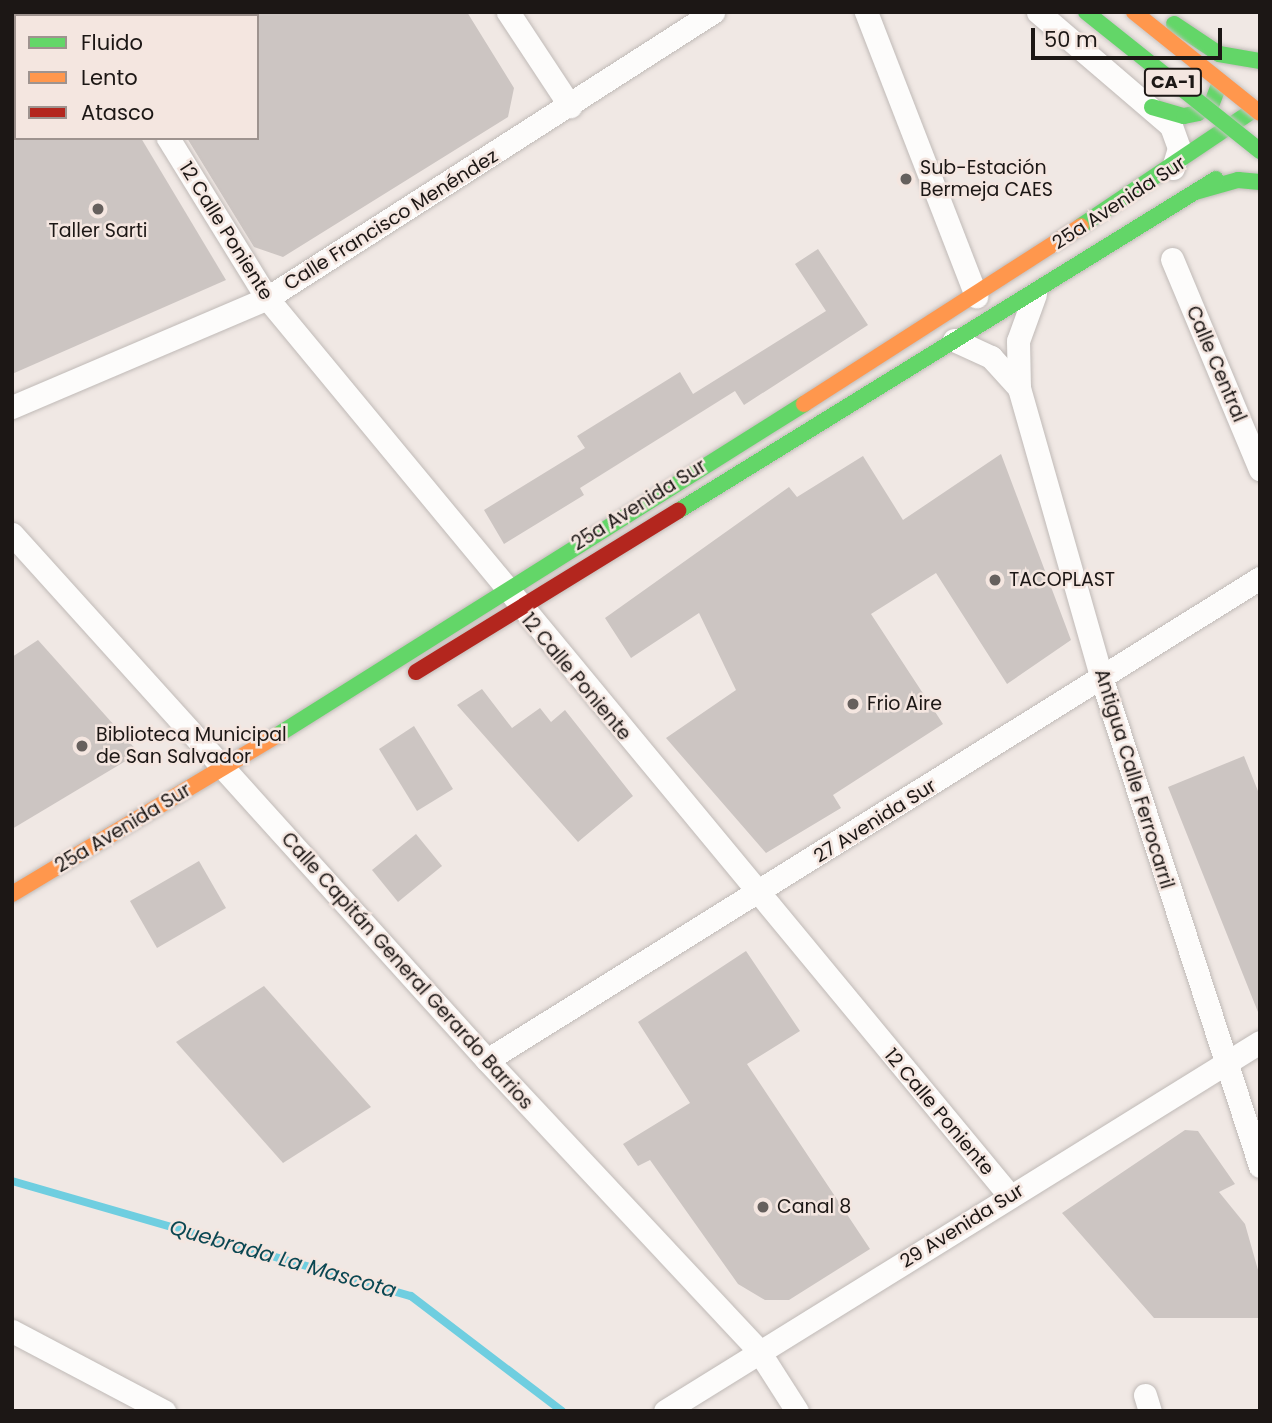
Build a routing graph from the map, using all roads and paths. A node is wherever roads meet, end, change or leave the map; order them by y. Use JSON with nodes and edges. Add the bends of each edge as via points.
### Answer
{"nodes":[{"id":1,"x":508,"y":12,"type":"edge"},
{"id":2,"x":713,"y":12,"type":"edge"},
{"id":3,"x":866,"y":12,"type":"edge"},
{"id":4,"x":1038,"y":12,"type":"edge"},
{"id":5,"x":1086,"y":12,"type":"edge"},
{"id":6,"x":1134,"y":12,"type":"edge"},
{"id":7,"x":1161,"y":12,"type":"edge"},
{"id":8,"x":1201,"y":46,"type":"junction"},
{"id":9,"x":1260,"y":61,"type":"edge"},
{"id":10,"x":1260,"y":105,"type":"edge"},
{"id":11,"x":570,"y":106,"type":"junction"},
{"id":12,"x":1152,"y":107,"type":"junction"},
{"id":13,"x":1260,"y":113,"type":"edge"},
{"id":14,"x":170,"y":140,"type":"edge"},
{"id":15,"x":1260,"y":151,"type":"edge"},
{"id":16,"x":1173,"y":168,"type":"junction"},
{"id":17,"x":1260,"y":183,"type":"edge"},
{"id":18,"x":1195,"y":192,"type":"junction"},
{"id":19,"x":1172,"y":259,"type":"dead end"},
{"id":20,"x":1035,"y":293,"type":"junction"},
{"id":21,"x":976,"y":296,"type":"junction"},
{"id":22,"x":267,"y":298,"type":"junction"},
{"id":23,"x":954,"y":340,"type":"junction"},
{"id":24,"x":1019,"y":388,"type":"junction"},
{"id":25,"x":12,"y":407,"type":"edge"},
{"id":26,"x":1260,"y":469,"type":"edge"},
{"id":27,"x":12,"y":534,"type":"edge"},
{"id":28,"x":1260,"y":578,"type":"edge"},
{"id":29,"x":504,"y":589,"type":"junction"},
{"id":30,"x":519,"y":608,"type":"junction"},
{"id":31,"x":1102,"y":680,"type":"junction"},
{"id":32,"x":401,"y":682,"type":"dead end"},
{"id":33,"x":233,"y":780,"type":"junction"},
{"id":34,"x":12,"y":894,"type":"edge"},
{"id":35,"x":756,"y":895,"type":"junction"},
{"id":36,"x":1260,"y":1042,"type":"edge"},
{"id":37,"x":487,"y":1060,"type":"junction"},
{"id":38,"x":1226,"y":1064,"type":"junction"},
{"id":39,"x":1260,"y":1166,"type":"edge"},
{"id":40,"x":1010,"y":1196,"type":"junction"},
{"id":41,"x":15,"y":1336,"type":"edge"},
{"id":42,"x":758,"y":1350,"type":"junction"},
{"id":43,"x":164,"y":1411,"type":"edge"},
{"id":44,"x":665,"y":1411,"type":"edge"},
{"id":45,"x":797,"y":1411,"type":"edge"}],
"edges":[{"from":1,"to":11,"type":"street"},
{"from":2,"to":11,"type":"street","name":"Calle Francisco Menéndez"},
{"from":3,"to":21,"type":"street"},
{"from":4,"to":12,"type":"street"},
{"from":5,"to":15,"type":"main road","number":"CA-1","bridge":true},
{"from":6,"to":13,"type":"main road","number":"CA-1","bridge":true},
{"from":7,"to":8,"type":"main road"},
{"from":8,"to":9,"type":"main road"},
{"from":8,"to":12,"type":"main road","via":[[1219,77],[1212,103],[1184,116]]},
{"from":10,"to":16,"type":"main road","name":"25a Avenida Sur"},
{"from":11,"to":22,"type":"street","name":"Calle Francisco Menéndez"},
{"from":12,"to":16,"type":"street","via":[[1178,140]]},
{"from":14,"to":22,"type":"street","name":"12 Calle Poniente"},
{"from":15,"to":18,"type":"main road","name":"25a Avenida Sur"},
{"from":16,"to":21,"type":"main road","name":"25a Avenida Sur"},
{"from":17,"to":18,"type":"main road","via":[[1238,180]]},
{"from":18,"to":20,"type":"main road","name":"25a Avenida Sur"},
{"from":19,"to":26,"type":"street","name":"Calle Central"},
{"from":20,"to":23,"type":"main road","name":"25a Avenida Sur"},
{"from":20,"to":24,"type":"street","name":"Antigua Calle Ferrocarril","via":[[1018,341]]},
{"from":21,"to":29,"type":"main road","name":"25a Avenida Sur"},
{"from":22,"to":25,"type":"street","name":"Calle Francisco Menéndez"},
{"from":22,"to":29,"type":"street","name":"12 Calle Poniente"},
{"from":23,"to":24,"type":"street","name":"Antigua Calle Ferrocarril","via":[[991,358]]},
{"from":23,"to":30,"type":"main road","name":"25a Avenida Sur"},
{"from":24,"to":31,"type":"street","name":"Antigua Calle Ferrocarril"},
{"from":27,"to":33,"type":"street","name":"Calle Capitán General Gerardo Barrios"},
{"from":28,"to":31,"type":"street","name":"27 Avenida Sur"},
{"from":29,"to":30,"type":"street","name":"12 Calle Poniente"},
{"from":29,"to":33,"type":"main road","name":"25a Avenida Sur"},
{"from":30,"to":32,"type":"main road","name":"25a Avenida Sur"},
{"from":30,"to":35,"type":"street","name":"12 Calle Poniente"},
{"from":31,"to":35,"type":"street","name":"27 Avenida Sur"},
{"from":31,"to":38,"type":"street","name":"Antigua Calle Ferrocarril"},
{"from":33,"to":34,"type":"main road","name":"25a Avenida Sur"},
{"from":33,"to":37,"type":"street","name":"Calle Capitán General Gerardo Barrios"},
{"from":35,"to":37,"type":"street","name":"27 Avenida Sur"},
{"from":35,"to":40,"type":"street","name":"12 Calle Poniente"},
{"from":36,"to":38,"type":"street","name":"29 Avenida Sur"},
{"from":37,"to":42,"type":"street","name":"Calle Capitán General Gerardo Barrios"},
{"from":38,"to":39,"type":"street","name":"Antigua Calle Ferrocarril"},
{"from":38,"to":40,"type":"street","name":"29 Avenida Sur"},
{"from":40,"to":42,"type":"street","name":"29 Avenida Sur"},
{"from":41,"to":43,"type":"street"},
{"from":42,"to":44,"type":"street","name":"29 Avenida Sur"},
{"from":42,"to":45,"type":"street","name":"Calle Capitán General Gerardo Barrios"}]}
